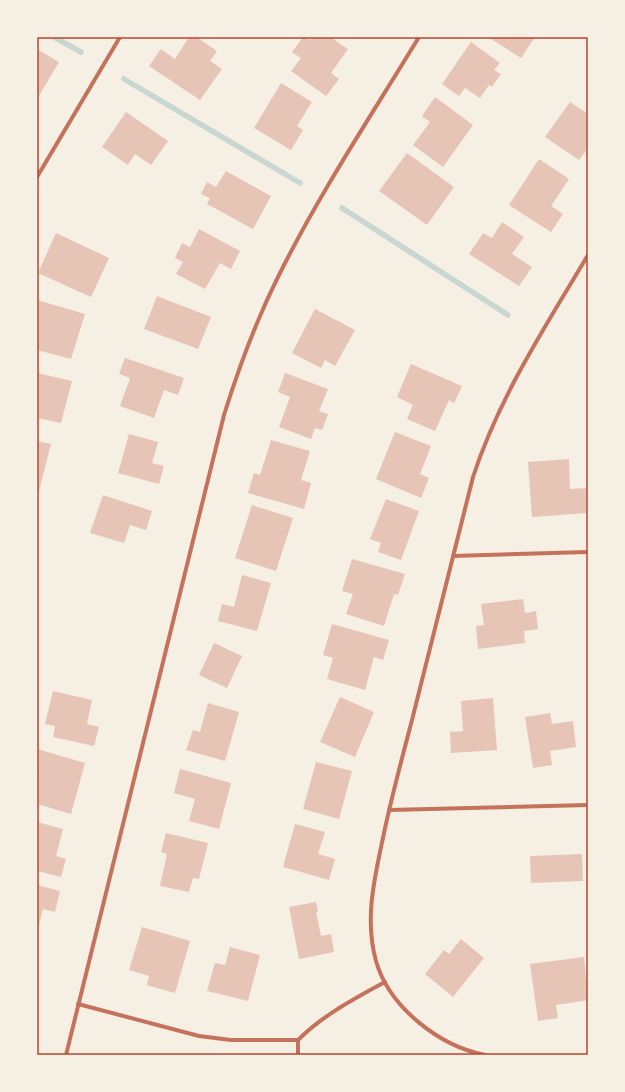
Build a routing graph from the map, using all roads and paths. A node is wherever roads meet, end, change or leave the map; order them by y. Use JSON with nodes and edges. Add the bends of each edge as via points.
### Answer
{"nodes":[{"id":1,"x":120,"y":37,"type":"edge"},
{"id":2,"x":419,"y":37,"type":"edge"},
{"id":3,"x":37,"y":177,"type":"edge"},
{"id":4,"x":588,"y":255,"type":"edge"},
{"id":5,"x":588,"y":552,"type":"edge"},
{"id":6,"x":453,"y":556,"type":"junction"},
{"id":7,"x":588,"y":805,"type":"edge"},
{"id":8,"x":389,"y":810,"type":"junction"},
{"id":9,"x":385,"y":982,"type":"junction"},
{"id":10,"x":78,"y":1004,"type":"junction"},
{"id":11,"x":298,"y":1040,"type":"junction"},
{"id":12,"x":66,"y":1055,"type":"edge"},
{"id":13,"x":298,"y":1055,"type":"edge"},
{"id":14,"x":485,"y":1055,"type":"edge"}],
"edges":[{"from":1,"to":3,"type":"street"},
{"from":2,"to":10,"type":"street","via":[[303,229],[275,283],[244,356],[224,415]]},
{"from":4,"to":6,"type":"street","via":[[501,405],[473,477]]},
{"from":5,"to":6,"type":"street"},
{"from":6,"to":8,"type":"street"},
{"from":7,"to":8,"type":"street"},
{"from":8,"to":9,"type":"street","via":[[370,910],[374,951]]},
{"from":9,"to":11,"type":"street","via":[[332,1012]]},
{"from":9,"to":14,"type":"street","via":[[401,1004],[433,1032],[459,1047]]},
{"from":10,"to":11,"type":"street","via":[[199,1036],[237,1040]]},
{"from":10,"to":12,"type":"street"},
{"from":11,"to":13,"type":"street"}]}
